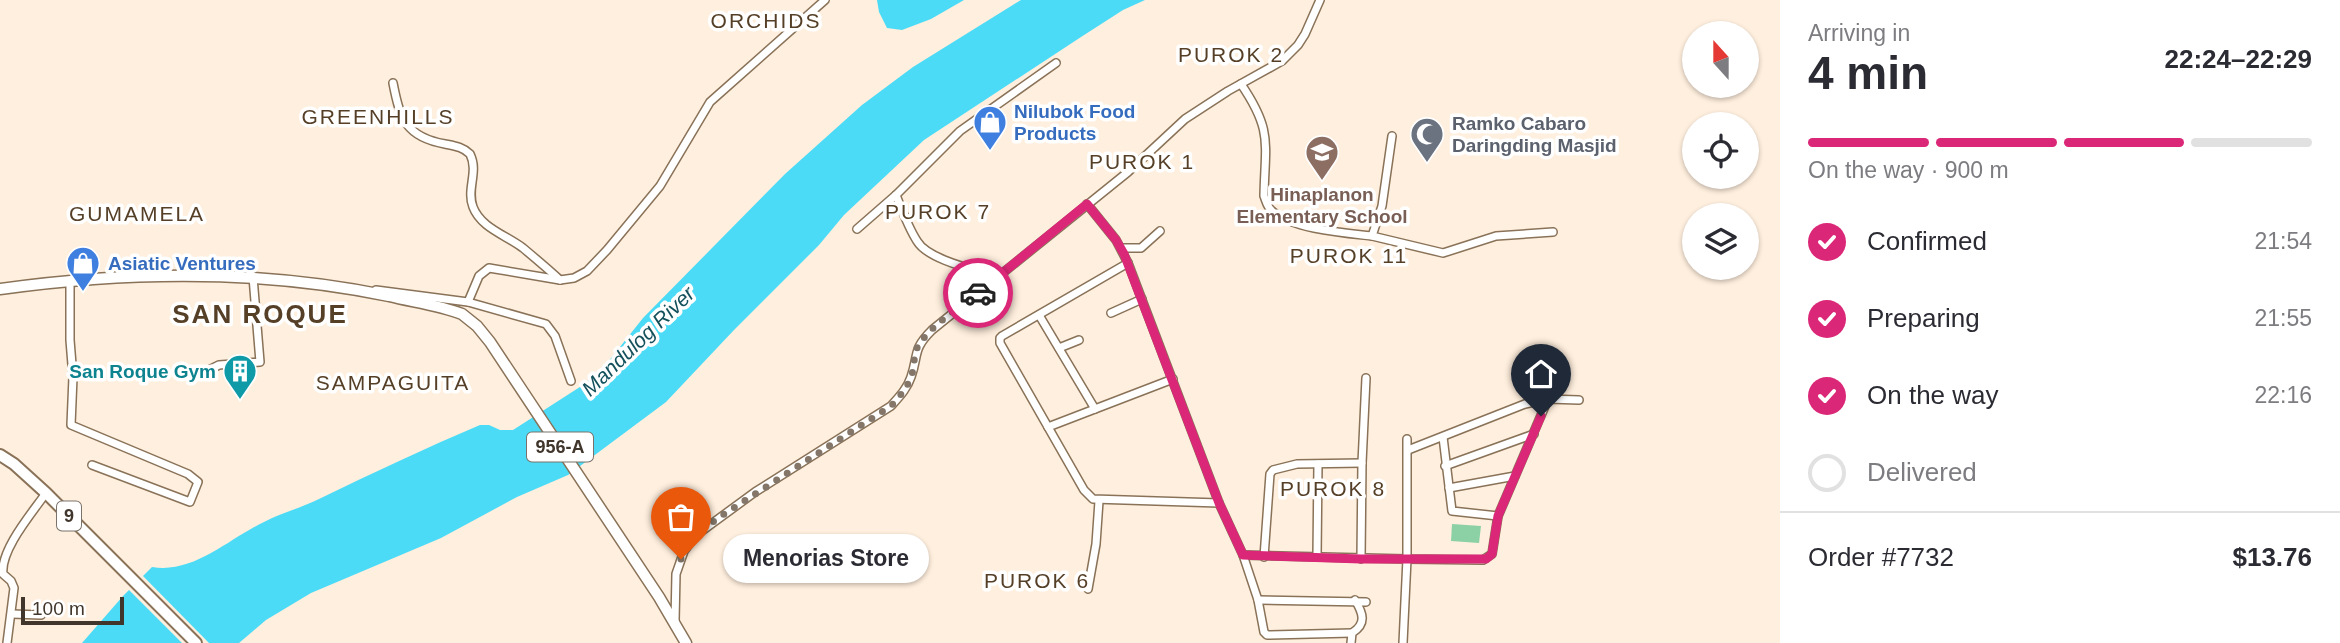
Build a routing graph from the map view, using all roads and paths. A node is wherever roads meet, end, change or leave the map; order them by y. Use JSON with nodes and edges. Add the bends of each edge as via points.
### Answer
{"nodes":[{"id":1,"x":825,"y":0,"type":"edge"},
{"id":2,"x":1321,"y":0,"type":"edge"},
{"id":3,"x":1056,"y":63,"type":"dead end"},
{"id":4,"x":393,"y":83,"type":"dead end"},
{"id":5,"x":1241,"y":84,"type":"junction"},
{"id":6,"x":1392,"y":136,"type":"dead end"},
{"id":7,"x":895,"y":195,"type":"junction"},
{"id":8,"x":1087,"y":204,"type":"junction"},
{"id":9,"x":857,"y":229,"type":"dead end"},
{"id":10,"x":1160,"y":231,"type":"dead end"},
{"id":11,"x":1553,"y":232,"type":"dead end"},
{"id":12,"x":1372,"y":236,"type":"junction"},
{"id":13,"x":1121,"y":248,"type":"junction"},
{"id":14,"x":1128,"y":263,"type":"junction"},
{"id":15,"x":253,"y":277,"type":"junction"},
{"id":16,"x":998,"y":278,"type":"junction"},
{"id":17,"x":71,"y":280,"type":"junction"},
{"id":18,"x":561,"y":280,"type":"junction"},
{"id":19,"x":0,"y":289,"type":"edge"},
{"id":20,"x":361,"y":291,"type":"junction"},
{"id":21,"x":1142,"y":299,"type":"junction"},
{"id":22,"x":468,"y":302,"type":"junction"},
{"id":23,"x":1111,"y":313,"type":"dead end"},
{"id":24,"x":1039,"y":315,"type":"junction"},
{"id":25,"x":1079,"y":340,"type":"dead end"},
{"id":26,"x":1059,"y":348,"type":"junction"},
{"id":27,"x":205,"y":372,"type":"dead end"},
{"id":28,"x":1366,"y":378,"type":"dead end"},
{"id":29,"x":1173,"y":379,"type":"junction"},
{"id":30,"x":571,"y":381,"type":"dead end"},
{"id":31,"x":1548,"y":399,"type":"junction"},
{"id":32,"x":1579,"y":400,"type":"dead end"},
{"id":33,"x":1095,"y":409,"type":"junction"},
{"id":34,"x":1048,"y":427,"type":"junction"},
{"id":35,"x":1534,"y":434,"type":"junction"},
{"id":36,"x":1443,"y":437,"type":"junction"},
{"id":37,"x":1407,"y":439,"type":"dead end"},
{"id":38,"x":1408,"y":450,"type":"junction"},
{"id":39,"x":0,"y":455,"type":"edge"},
{"id":40,"x":1362,"y":463,"type":"junction"},
{"id":41,"x":1318,"y":464,"type":"junction"},
{"id":42,"x":92,"y":465,"type":"dead end"},
{"id":43,"x":1445,"y":466,"type":"junction"},
{"id":44,"x":1515,"y":476,"type":"junction"},
{"id":45,"x":1449,"y":488,"type":"junction"},
{"id":46,"x":46,"y":493,"type":"junction"},
{"id":47,"x":1099,"y":501,"type":"junction"},
{"id":48,"x":1219,"y":503,"type":"junction"},
{"id":49,"x":1498,"y":516,"type":"junction"},
{"id":50,"x":1243,"y":555,"type":"junction"},
{"id":51,"x":1264,"y":557,"type":"junction"},
{"id":52,"x":1317,"y":557,"type":"junction"},
{"id":53,"x":1361,"y":559,"type":"junction"},
{"id":54,"x":1407,"y":559,"type":"junction"},
{"id":55,"x":1088,"y":589,"type":"dead end"},
{"id":56,"x":1258,"y":600,"type":"junction"},
{"id":57,"x":1355,"y":600,"type":"junction"},
{"id":58,"x":1366,"y":602,"type":"dead end"},
{"id":59,"x":12,"y":614,"type":"junction"},
{"id":60,"x":41,"y":615,"type":"dead end"},
{"id":61,"x":675,"y":622,"type":"junction"},
{"id":62,"x":1352,"y":633,"type":"junction"},
{"id":63,"x":1292,"y":634,"type":"junction"},
{"id":64,"x":7,"y":643,"type":"edge"},
{"id":65,"x":196,"y":643,"type":"edge"},
{"id":66,"x":686,"y":643,"type":"edge"},
{"id":67,"x":1290,"y":643,"type":"edge"},
{"id":68,"x":1351,"y":643,"type":"edge"},
{"id":69,"x":1403,"y":643,"type":"edge"}],
"edges":[{"from":1,"to":18,"type":"street","via":[[721,90],[660,186],[596,262],[582,274]]},
{"from":2,"to":5,"type":"street","via":[[1306,34],[1290,54]]},
{"from":3,"to":7,"type":"street","via":[[960,131]]},
{"from":4,"to":18,"type":"street","via":[[399,112],[414,133],[460,146],[470,154],[474,172],[470,198],[479,217]]},
{"from":5,"to":8,"type":"street","via":[[1185,119]]},
{"from":5,"to":12,"type":"street","via":[[1265,134],[1264,196],[1269,208],[1314,228]]},
{"from":6,"to":12,"type":"street","via":[[1382,205]]},
{"from":7,"to":9,"type":"street"},
{"from":7,"to":16,"type":"street","via":[[923,249]]},
{"from":8,"to":13,"type":"street"},
{"from":8,"to":16,"type":"street"},
{"from":10,"to":13,"type":"street","via":[[1141,248]]},
{"from":11,"to":12,"type":"street","via":[[1496,236],[1443,253]]},
{"from":13,"to":14,"type":"street"},
{"from":14,"to":21,"type":"street"},
{"from":14,"to":24,"type":"street"},
{"from":15,"to":17,"type":"main road","number":"956-A"},
{"from":15,"to":20,"type":"main road","number":"956-A"},
{"from":15,"to":27,"type":"street","via":[[260,362],[219,365]]},
{"from":16,"to":61,"type":"street","via":[[920,342],[910,380],[891,406],[755,492],[695,536],[676,574]]},
{"from":17,"to":19,"type":"main road","number":"956-A"},
{"from":17,"to":42,"type":"street","via":[[71,425],[198,482],[190,502]]},
{"from":18,"to":22,"type":"street","via":[[489,268],[479,276]]},
{"from":20,"to":22,"type":"street"},
{"from":20,"to":61,"type":"main road","number":"956-A","via":[[461,314],[472,321]]},
{"from":21,"to":23,"type":"street"},
{"from":21,"to":29,"type":"street"},
{"from":22,"to":30,"type":"street","via":[[543,322],[553,332]]},
{"from":24,"to":26,"type":"street"},
{"from":24,"to":34,"type":"street","via":[[999,340]]},
{"from":25,"to":26,"type":"street"},
{"from":26,"to":33,"type":"street"},
{"from":28,"to":40,"type":"street"},
{"from":29,"to":33,"type":"street"},
{"from":29,"to":48,"type":"street"},
{"from":31,"to":32,"type":"street"},
{"from":31,"to":35,"type":"street"},
{"from":31,"to":36,"type":"street"},
{"from":33,"to":34,"type":"street"},
{"from":34,"to":47,"type":"street","via":[[1084,490]]},
{"from":35,"to":43,"type":"street"},
{"from":35,"to":44,"type":"street"},
{"from":36,"to":38,"type":"street"},
{"from":36,"to":43,"type":"street"},
{"from":37,"to":38,"type":"street"},
{"from":38,"to":54,"type":"street"},
{"from":39,"to":46,"type":"highway","number":"9"},
{"from":40,"to":41,"type":"street"},
{"from":40,"to":53,"type":"street"},
{"from":41,"to":51,"type":"street","via":[[1276,467],[1270,474]]},
{"from":41,"to":52,"type":"street"},
{"from":43,"to":45,"type":"street"},
{"from":44,"to":45,"type":"street"},
{"from":44,"to":49,"type":"street"},
{"from":45,"to":49,"type":"street","via":[[1452,511]]},
{"from":46,"to":59,"type":"street","via":[[10,547],[2,568],[14,588]]},
{"from":46,"to":65,"type":"highway","number":"9"},
{"from":47,"to":48,"type":"street"},
{"from":47,"to":55,"type":"street"},
{"from":48,"to":50,"type":"street"},
{"from":49,"to":54,"type":"street","via":[[1492,554],[1486,559]]},
{"from":50,"to":51,"type":"street"},
{"from":50,"to":56,"type":"street"},
{"from":51,"to":52,"type":"street"},
{"from":52,"to":53,"type":"street"},
{"from":53,"to":54,"type":"street"},
{"from":54,"to":69,"type":"street"},
{"from":56,"to":57,"type":"street"},
{"from":56,"to":63,"type":"street","via":[[1265,634]]},
{"from":57,"to":58,"type":"street"},
{"from":57,"to":62,"type":"street","via":[[1363,623]]},
{"from":59,"to":60,"type":"street"},
{"from":59,"to":64,"type":"street"},
{"from":61,"to":66,"type":"main road","number":"956-A"},
{"from":62,"to":63,"type":"street"},
{"from":62,"to":68,"type":"street"},
{"from":63,"to":67,"type":"street"}]}
